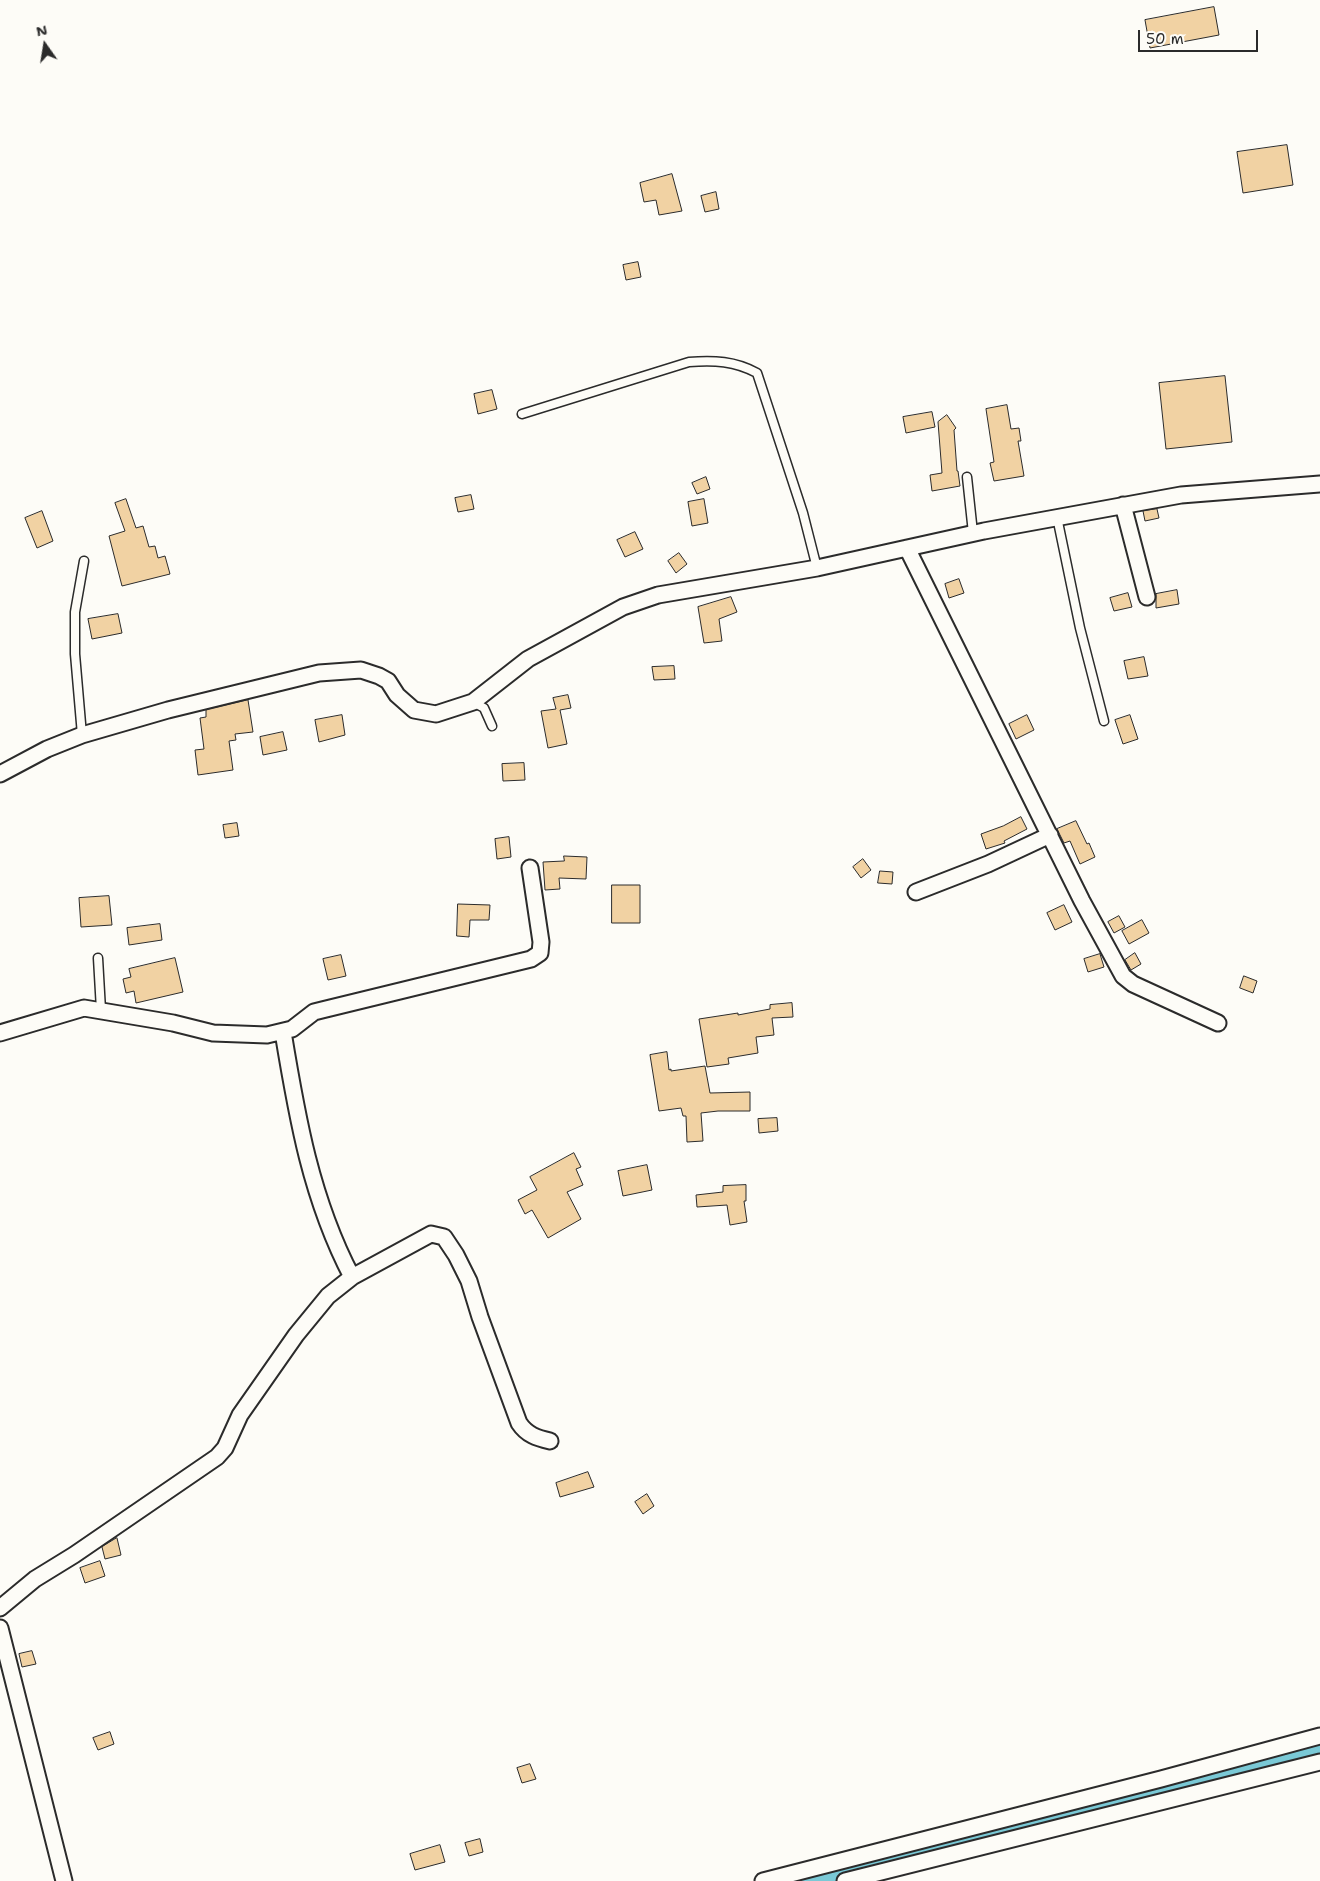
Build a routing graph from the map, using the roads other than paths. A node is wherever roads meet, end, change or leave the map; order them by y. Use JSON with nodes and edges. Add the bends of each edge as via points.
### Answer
{"nodes":[{"id":1,"x":522,"y":414,"type":"dead end"},
{"id":2,"x":968,"y":478,"type":"dead end"},
{"id":3,"x":1320,"y":484,"type":"edge"},
{"id":4,"x":1123,"y":505,"type":"junction"},
{"id":5,"x":1056,"y":518,"type":"junction"},
{"id":6,"x":973,"y":533,"type":"junction"},
{"id":7,"x":907,"y":548,"type":"junction"},
{"id":8,"x":84,"y":561,"type":"dead end"},
{"id":9,"x":817,"y":568,"type":"junction"},
{"id":10,"x":1147,"y":597,"type":"dead end"},
{"id":11,"x":473,"y":702,"type":"junction"},
{"id":12,"x":1104,"y":721,"type":"dead end"},
{"id":13,"x":492,"y":726,"type":"dead end"},
{"id":14,"x":82,"y":735,"type":"junction"},
{"id":15,"x":0,"y":774,"type":"edge"},
{"id":16,"x":1050,"y":834,"type":"junction"},
{"id":17,"x":530,"y":868,"type":"dead end"},
{"id":18,"x":916,"y":892,"type":"dead end"},
{"id":19,"x":98,"y":958,"type":"dead end"},
{"id":20,"x":101,"y":1010,"type":"junction"},
{"id":21,"x":1218,"y":1023,"type":"dead end"},
{"id":22,"x":283,"y":1032,"type":"junction"},
{"id":23,"x":0,"y":1033,"type":"edge"},
{"id":24,"x":352,"y":1277,"type":"junction"},
{"id":25,"x":550,"y":1441,"type":"dead end"},
{"id":26,"x":0,"y":1608,"type":"edge"},
{"id":27,"x":0,"y":1628,"type":"edge"},
{"id":28,"x":1320,"y":1736,"type":"edge"},
{"id":29,"x":1320,"y":1762,"type":"edge"},
{"id":30,"x":64,"y":1881,"type":"edge"},
{"id":31,"x":763,"y":1881,"type":"edge"},
{"id":32,"x":845,"y":1881,"type":"edge"}],
"edges":[{"from":1,"to":9,"type":"lane","via":[[689,362],[706,360],[740,364],[758,373],[803,513]]},
{"from":2,"to":6,"type":"lane"},
{"from":3,"to":4,"type":"street","via":[[1181,495]]},
{"from":4,"to":5,"type":"street"},
{"from":4,"to":10,"type":"street"},
{"from":5,"to":6,"type":"street"},
{"from":5,"to":12,"type":"lane"},
{"from":6,"to":7,"type":"street"},
{"from":7,"to":9,"type":"street"},
{"from":7,"to":16,"type":"street"},
{"from":8,"to":14,"type":"lane","via":[[74,612]]},
{"from":9,"to":11,"type":"street","via":[[638,601],[528,659]]},
{"from":11,"to":13,"type":"lane","via":[[484,708]]},
{"from":11,"to":14,"type":"street","via":[[436,714],[414,710],[397,695],[388,681],[379,676],[361,670],[319,673]]},
{"from":14,"to":15,"type":"street"},
{"from":16,"to":18,"type":"street","via":[[988,864]]},
{"from":16,"to":21,"type":"street","via":[[1082,901],[1124,976],[1134,984]]},
{"from":17,"to":22,"type":"street","via":[[541,942],[540,953],[531,959],[314,1012]]},
{"from":19,"to":20,"type":"lane"},
{"from":20,"to":22,"type":"street","via":[[213,1033],[267,1035]]},
{"from":20,"to":23,"type":"street","via":[[73,1010]]},
{"from":22,"to":24,"type":"street","via":[[299,1127],[313,1182],[327,1226]]},
{"from":24,"to":25,"type":"street","via":[[431,1234],[444,1237],[469,1281],[519,1423],[524,1431],[536,1438]]},
{"from":24,"to":26,"type":"street","via":[[328,1296],[296,1335],[240,1415],[225,1448],[217,1457],[35,1579]]},
{"from":27,"to":30,"type":"street"},
{"from":28,"to":31,"type":"street"},
{"from":29,"to":32,"type":"street"}]}
